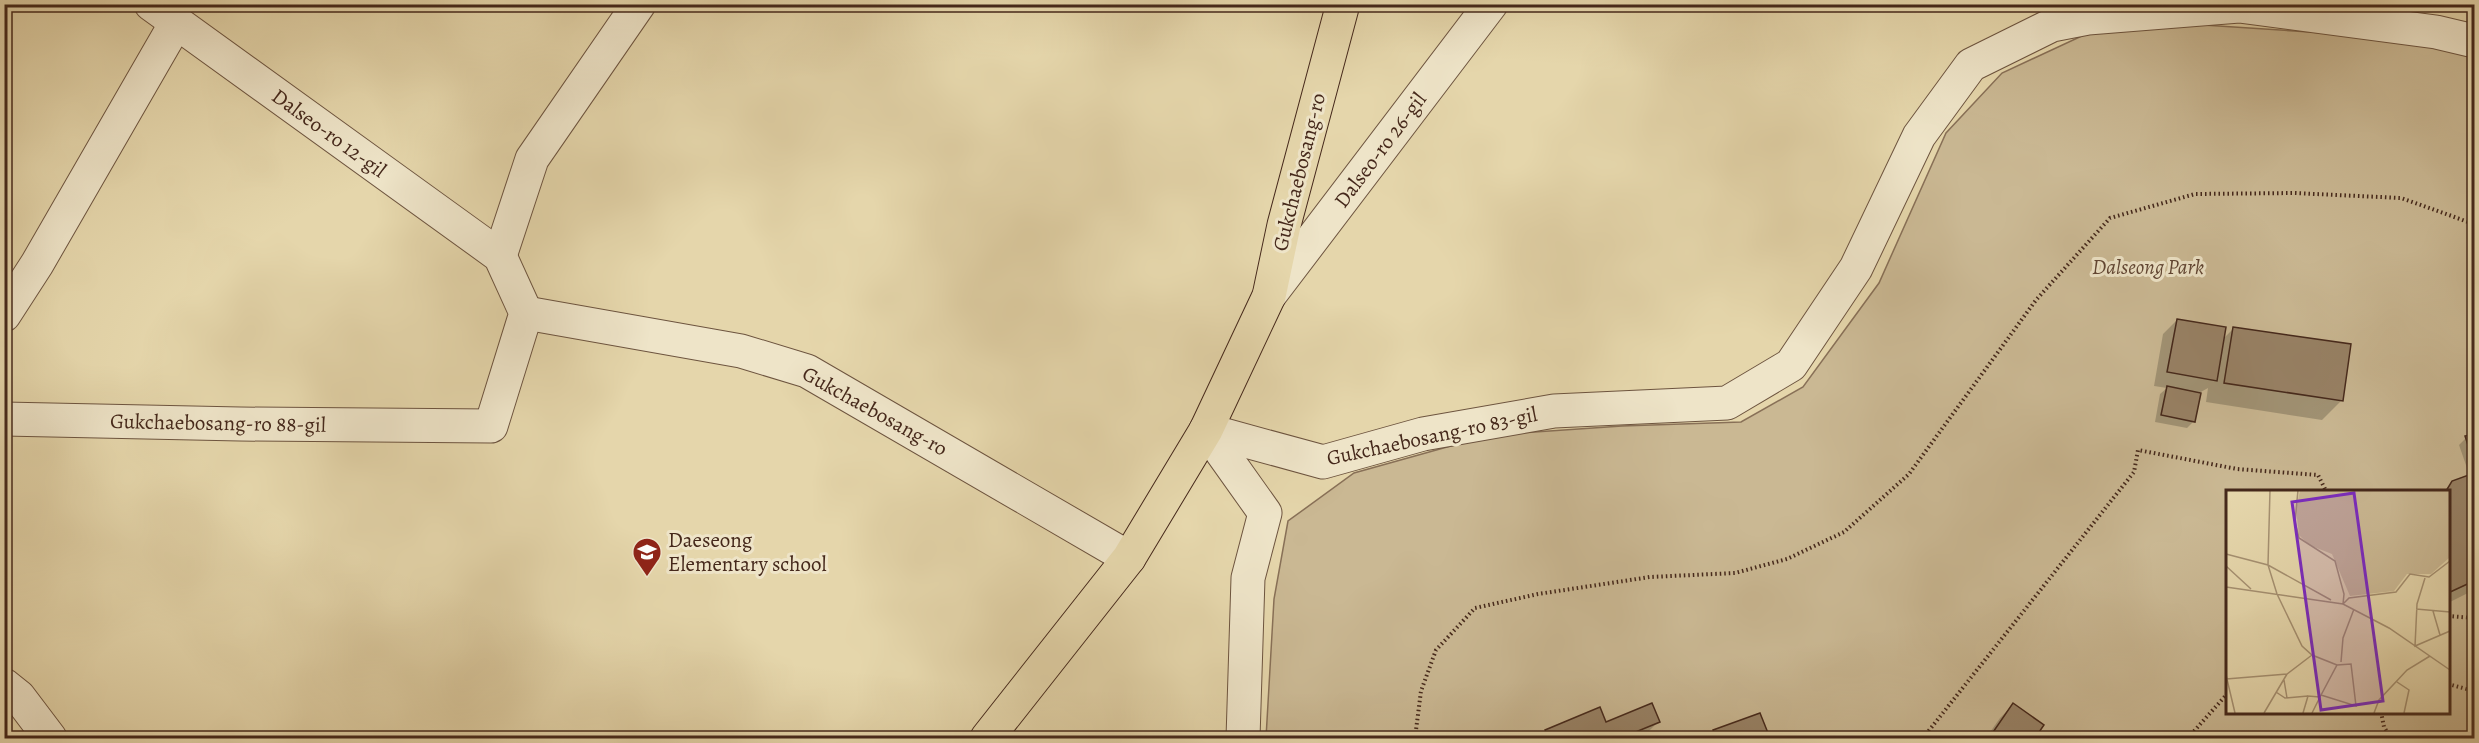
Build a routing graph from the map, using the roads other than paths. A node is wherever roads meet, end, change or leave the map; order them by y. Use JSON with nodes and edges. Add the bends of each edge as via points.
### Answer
{"nodes":[{"id":1,"x":639,"y":4,"type":"edge"},
{"id":2,"x":1343,"y":4,"type":"edge"},
{"id":3,"x":1491,"y":4,"type":"edge"},
{"id":4,"x":161,"y":10,"type":"edge"},
{"id":5,"x":2475,"y":41,"type":"edge"},
{"id":6,"x":500,"y":256,"type":"junction"},
{"id":7,"x":1269,"y":296,"type":"junction"},
{"id":8,"x":526,"y":313,"type":"junction"},
{"id":9,"x":4,"y":315,"type":"edge"},
{"id":10,"x":4,"y":419,"type":"edge"},
{"id":11,"x":1206,"y":429,"type":"junction"},
{"id":12,"x":1129,"y":558,"type":"junction"},
{"id":13,"x":4,"y":685,"type":"edge"},
{"id":14,"x":50,"y":738,"type":"edge"},
{"id":15,"x":987,"y":738,"type":"edge"},
{"id":16,"x":1243,"y":738,"type":"edge"}],
"edges":[{"from":1,"to":6,"type":"street","via":[[532,159]]},
{"from":2,"to":7,"type":"main road","name":"Gukchaebosang-ro"},
{"from":3,"to":7,"type":"street","name":"Dalseo-ro 26-gil"},
{"from":4,"to":6,"type":"street","name":"Dalseo-ro 12-gil"},
{"from":4,"to":9,"type":"street","via":[[37,264]]},
{"from":5,"to":11,"type":"street","name":"Gukchaebosang-ro 83-gil","via":[[2436,32],[2239,6],[2088,18],[2052,25],[1971,65],[1919,136],[1856,268],[1791,365],[1727,404],[1554,411],[1423,435],[1323,462]]},
{"from":6,"to":8,"type":"street","name":"Dalseo-ro 12-gil"},
{"from":7,"to":11,"type":"main road","name":"Gukchaebosang-ro"},
{"from":8,"to":10,"type":"street","name":"Gukchaebosang-ro 88-gil","via":[[491,426]]},
{"from":8,"to":12,"type":"street","name":"Gukchaebosang-ro","via":[[741,351],[807,371]]},
{"from":11,"to":12,"type":"main road","name":"Gukchaebosang-ro"},
{"from":11,"to":16,"type":"street","via":[[1265,513],[1248,578]]},
{"from":12,"to":15,"type":"main road","name":"Gukchaebosang-ro"},
{"from":13,"to":14,"type":"street","via":[[19,697]]}]}
